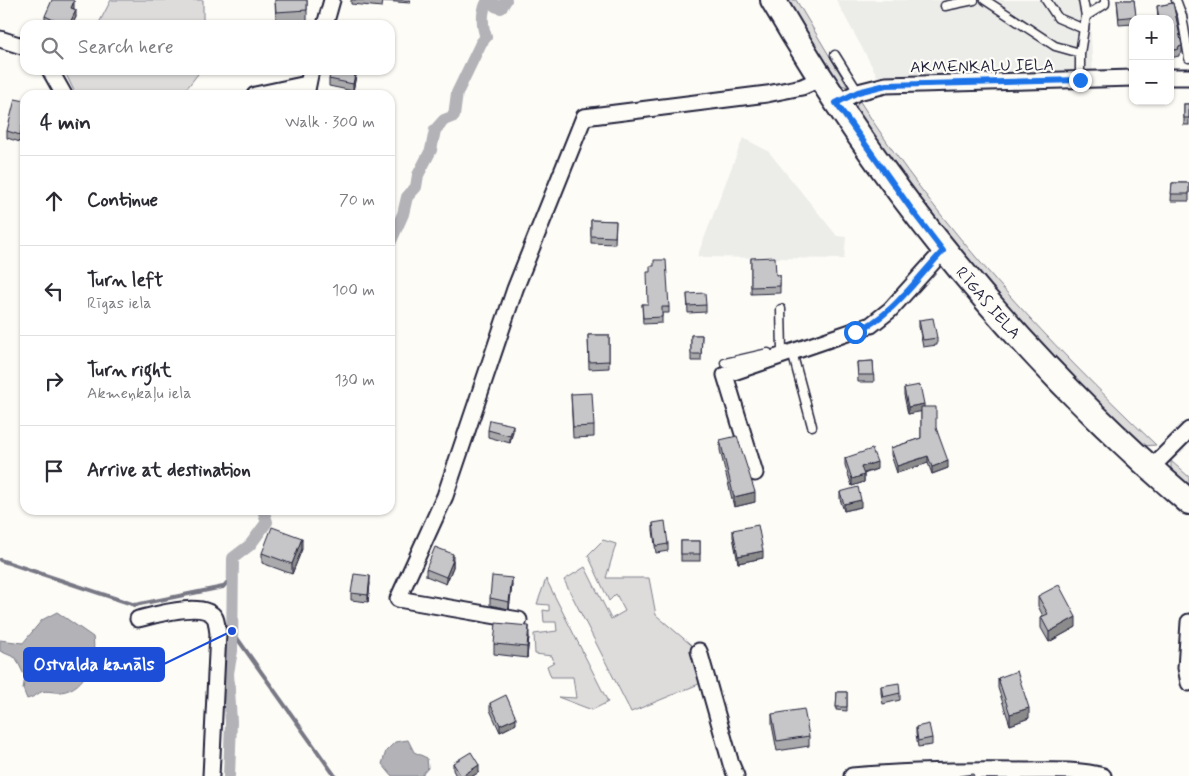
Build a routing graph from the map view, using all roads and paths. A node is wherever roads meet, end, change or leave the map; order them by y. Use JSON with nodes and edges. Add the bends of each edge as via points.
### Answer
{"nodes":[{"id":1,"x":332,"y":0,"type":"edge"},
{"id":2,"x":773,"y":0,"type":"edge"},
{"id":3,"x":974,"y":0,"type":"edge"},
{"id":4,"x":985,"y":0,"type":"edge"},
{"id":5,"x":1046,"y":0,"type":"edge"},
{"id":6,"x":1083,"y":0,"type":"edge"},
{"id":7,"x":1105,"y":0,"type":"edge"},
{"id":8,"x":1176,"y":0,"type":"edge"},
{"id":9,"x":945,"y":6,"type":"dead end"},
{"id":10,"x":1086,"y":16,"type":"junction"},
{"id":11,"x":326,"y":20,"type":"edge"},
{"id":12,"x":1084,"y":29,"type":"junction"},
{"id":13,"x":0,"y":39,"type":"edge"},
{"id":14,"x":20,"y":45,"type":"edge"},
{"id":15,"x":1080,"y":53,"type":"junction"},
{"id":16,"x":835,"y":55,"type":"dead end"},
{"id":17,"x":1189,"y":58,"type":"edge"},
{"id":18,"x":53,"y":75,"type":"edge"},
{"id":19,"x":1174,"y":77,"type":"edge"},
{"id":20,"x":1189,"y":77,"type":"edge"},
{"id":21,"x":1129,"y":78,"type":"edge"},
{"id":22,"x":820,"y":79,"type":"junction"},
{"id":23,"x":1080,"y":80,"type":"junction"},
{"id":24,"x":308,"y":83,"type":"edge"},
{"id":25,"x":61,"y":90,"type":"edge"},
{"id":26,"x":277,"y":90,"type":"edge"},
{"id":27,"x":858,"y":92,"type":"junction"},
{"id":28,"x":836,"y":103,"type":"junction"},
{"id":29,"x":943,"y":251,"type":"junction"},
{"id":30,"x":781,"y":309,"type":"dead end"},
{"id":31,"x":788,"y":352,"type":"junction"},
{"id":32,"x":725,"y":364,"type":"dead end"},
{"id":33,"x":812,"y":426,"type":"dead end"},
{"id":34,"x":1189,"y":430,"type":"edge"},
{"id":35,"x":1150,"y":469,"type":"junction"},
{"id":36,"x":755,"y":472,"type":"dead end"},
{"id":37,"x":1189,"y":502,"type":"edge"},
{"id":38,"x":138,"y":619,"type":"dead end"},
{"id":39,"x":518,"y":620,"type":"dead end"},
{"id":40,"x":1189,"y":622,"type":"edge"},
{"id":41,"x":699,"y":652,"type":"dead end"},
{"id":42,"x":1189,"y":683,"type":"edge"},
{"id":43,"x":211,"y":776,"type":"edge"},
{"id":44,"x":736,"y":776,"type":"edge"},
{"id":45,"x":852,"y":776,"type":"edge"},
{"id":46,"x":1103,"y":776,"type":"edge"}],
"edges":[{"from":1,"to":11,"type":"street"},
{"from":2,"to":22,"type":"main road","name":"RĪGAS IELA"},
{"from":3,"to":9,"type":"lane"},
{"from":4,"to":15,"type":"lane","via":[[1055,46]]},
{"from":5,"to":12,"type":"lane","via":[[1058,18]]},
{"from":6,"to":10,"type":"lane"},
{"from":7,"to":10,"type":"lane","via":[[1105,4]]},
{"from":8,"to":17,"type":"lane"},
{"from":10,"to":12,"type":"lane"},
{"from":12,"to":15,"type":"lane"},
{"from":13,"to":14,"type":"street"},
{"from":15,"to":23,"type":"lane"},
{"from":16,"to":27,"type":"lane"},
{"from":18,"to":25,"type":"street"},
{"from":19,"to":20,"type":"street"},
{"from":21,"to":23,"type":"street","name":"AKMEŅKAĻU IELA"},
{"from":22,"to":28,"type":"main road","name":"RĪGAS IELA"},
{"from":22,"to":39,"type":"street","via":[[802,87],[767,94],[584,116],[515,289],[445,496],[398,599]]},
{"from":23,"to":27,"type":"street","name":"AKMEŅKAĻU IELA","via":[[886,85]]},
{"from":24,"to":26,"type":"street"},
{"from":27,"to":28,"type":"street","name":"AKMEŅKAĻU IELA"},
{"from":28,"to":29,"type":"main road","name":"RĪGAS IELA"},
{"from":29,"to":31,"type":"street","via":[[890,310],[871,325]]},
{"from":29,"to":35,"type":"main road","name":"RĪGAS IELA","via":[[1062,383]]},
{"from":30,"to":31,"type":"lane"},
{"from":31,"to":32,"type":"lane"},
{"from":31,"to":33,"type":"lane"},
{"from":31,"to":36,"type":"street","via":[[725,376]]},
{"from":34,"to":35,"type":"street"},
{"from":35,"to":37,"type":"main road","name":"RĪGAS IELA"},
{"from":38,"to":43,"type":"street","via":[[198,609],[215,618],[218,633]]},
{"from":40,"to":42,"type":"street","via":[[1186,668]]},
{"from":41,"to":44,"type":"street"},
{"from":45,"to":46,"type":"street","via":[[986,770],[1087,772]]}]}
